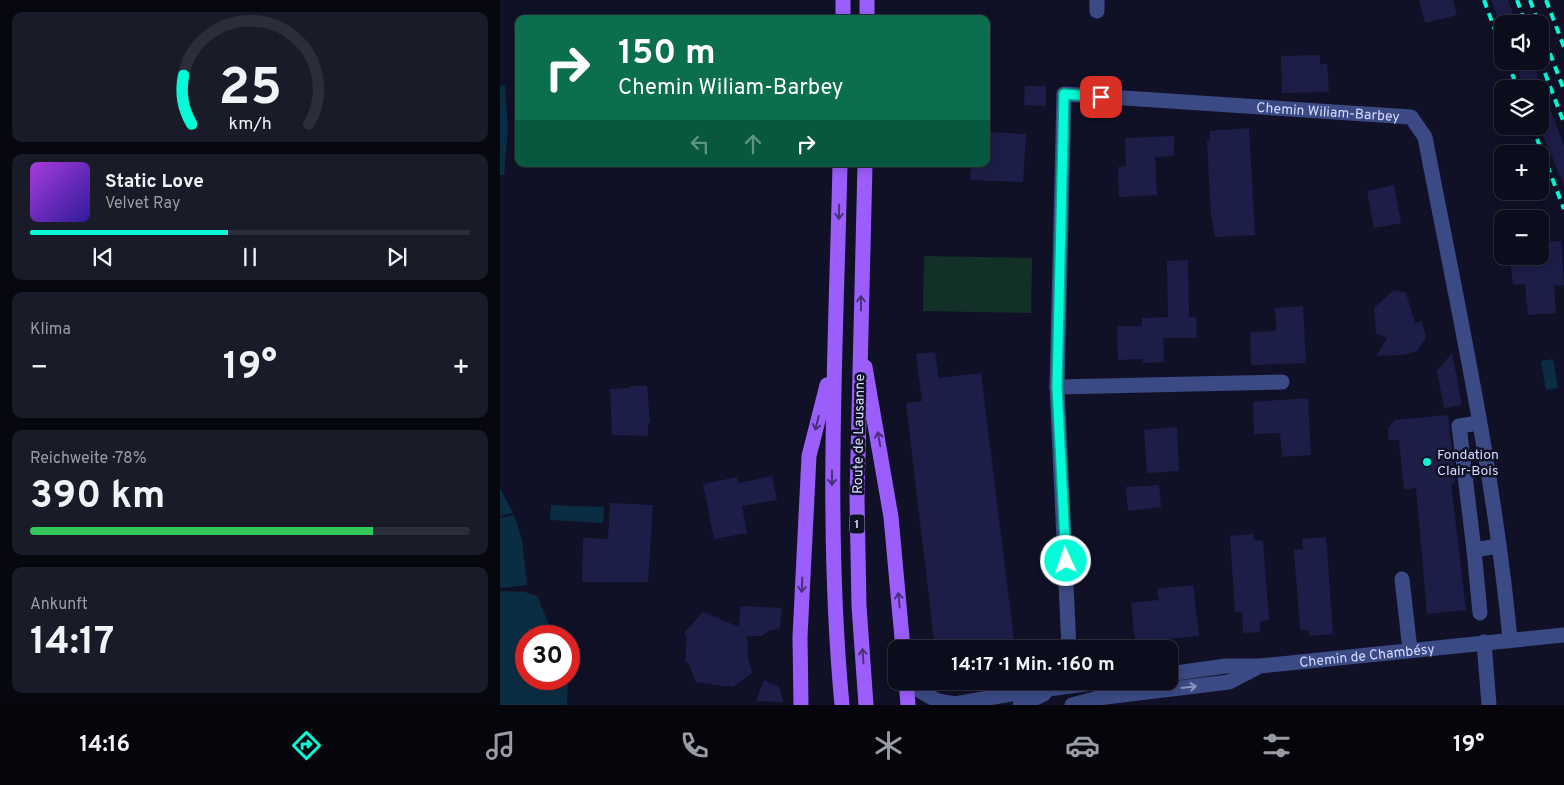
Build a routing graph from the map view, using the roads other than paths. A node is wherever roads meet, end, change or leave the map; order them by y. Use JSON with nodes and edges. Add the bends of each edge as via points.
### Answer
{"nodes":[{"id":1,"x":843,"y":0,"type":"edge"},
{"id":2,"x":867,"y":0,"type":"edge"},
{"id":3,"x":843,"y":15,"type":"edge"},
{"id":4,"x":867,"y":15,"type":"edge"},
{"id":5,"x":840,"y":167,"type":"edge"},
{"id":6,"x":865,"y":167,"type":"edge"},
{"id":7,"x":861,"y":343,"type":"junction"},
{"id":8,"x":834,"y":359,"type":"junction"},
{"id":9,"x":1282,"y":382,"type":"dead end"},
{"id":10,"x":1057,"y":387,"type":"junction"},
{"id":11,"x":1479,"y":423,"type":"junction"},
{"id":12,"x":1498,"y":546,"type":"junction"},
{"id":13,"x":1474,"y":550,"type":"junction"},
{"id":14,"x":1402,"y":579,"type":"dead end"},
{"id":15,"x":1480,"y":613,"type":"dead end"},
{"id":16,"x":1564,"y":635,"type":"edge"},
{"id":17,"x":1510,"y":639,"type":"junction"},
{"id":18,"x":902,"y":640,"type":"edge"},
{"id":19,"x":1069,"y":640,"type":"edge"},
{"id":20,"x":1484,"y":642,"type":"junction"},
{"id":21,"x":1410,"y":650,"type":"junction"},
{"id":22,"x":1260,"y":666,"type":"junction"},
{"id":23,"x":1178,"y":673,"type":"edge"},
{"id":24,"x":907,"y":690,"type":"edge"},
{"id":25,"x":916,"y":690,"type":"edge"},
{"id":26,"x":1035,"y":690,"type":"edge"},
{"id":27,"x":1055,"y":690,"type":"edge"},
{"id":28,"x":801,"y":705,"type":"edge"},
{"id":29,"x":842,"y":705,"type":"edge"},
{"id":30,"x":866,"y":705,"type":"edge"},
{"id":31,"x":908,"y":705,"type":"edge"},
{"id":32,"x":1020,"y":705,"type":"edge"},
{"id":33,"x":1072,"y":705,"type":"edge"},
{"id":34,"x":1489,"y":705,"type":"edge"}],
"edges":[{"from":1,"to":3,"type":"main road"},
{"from":2,"to":4,"type":"main road"},
{"from":5,"to":8,"type":"main road","name":"Route de Lausanne","number":"1","one_way":true},
{"from":7,"to":6,"type":"main road","name":"Route de Lausanne","number":"1","one_way":true},
{"from":18,"to":7,"type":"main road","one_way":true,"via":[[891,517]]},
{"from":30,"to":7,"type":"main road","name":"Route de Lausanne","number":"1","one_way":true,"via":[[858,552]]},
{"from":8,"to":28,"type":"main road","one_way":true,"via":[[809,456],[800,637]]},
{"from":8,"to":29,"type":"main road","name":"Route de Lausanne","number":"1","one_way":true,"via":[[833,552]]},
{"from":9,"to":10,"type":"street"},
{"from":10,"to":11,"type":"street","name":"Chemin Wiliam-Barbey","via":[[1064,94],[1411,117],[1425,137],[1466,340]]},
{"from":10,"to":19,"type":"street","name":"Chemin Wiliam-Barbey"},
{"from":11,"to":12,"type":"street","name":"Chemin Wiliam-Barbey"},
{"from":11,"to":13,"type":"street","via":[[1459,426]]},
{"from":12,"to":13,"type":"street"},
{"from":12,"to":17,"type":"street","name":"Chemin Wiliam-Barbey"},
{"from":13,"to":15,"type":"street"},
{"from":14,"to":21,"type":"street"},
{"from":16,"to":17,"type":"street","name":"Chemin de Chambésy"},
{"from":17,"to":20,"type":"street","name":"Chemin de Chambésy"},
{"from":20,"to":21,"type":"street","name":"Chemin de Chambésy"},
{"from":20,"to":34,"type":"street"},
{"from":21,"to":22,"type":"street","name":"Chemin de Chambésy"},
{"from":22,"to":23,"type":"street","name":"Chemin de Chambésy","via":[[1226,666]]},
{"from":33,"to":22,"type":"street","one_way":true,"via":[[1106,697],[1229,682]]},
{"from":24,"to":31,"type":"main road"},
{"from":25,"to":26,"type":"street","via":[[938,701],[955,704]]},
{"from":27,"to":32,"type":"street"}]}
